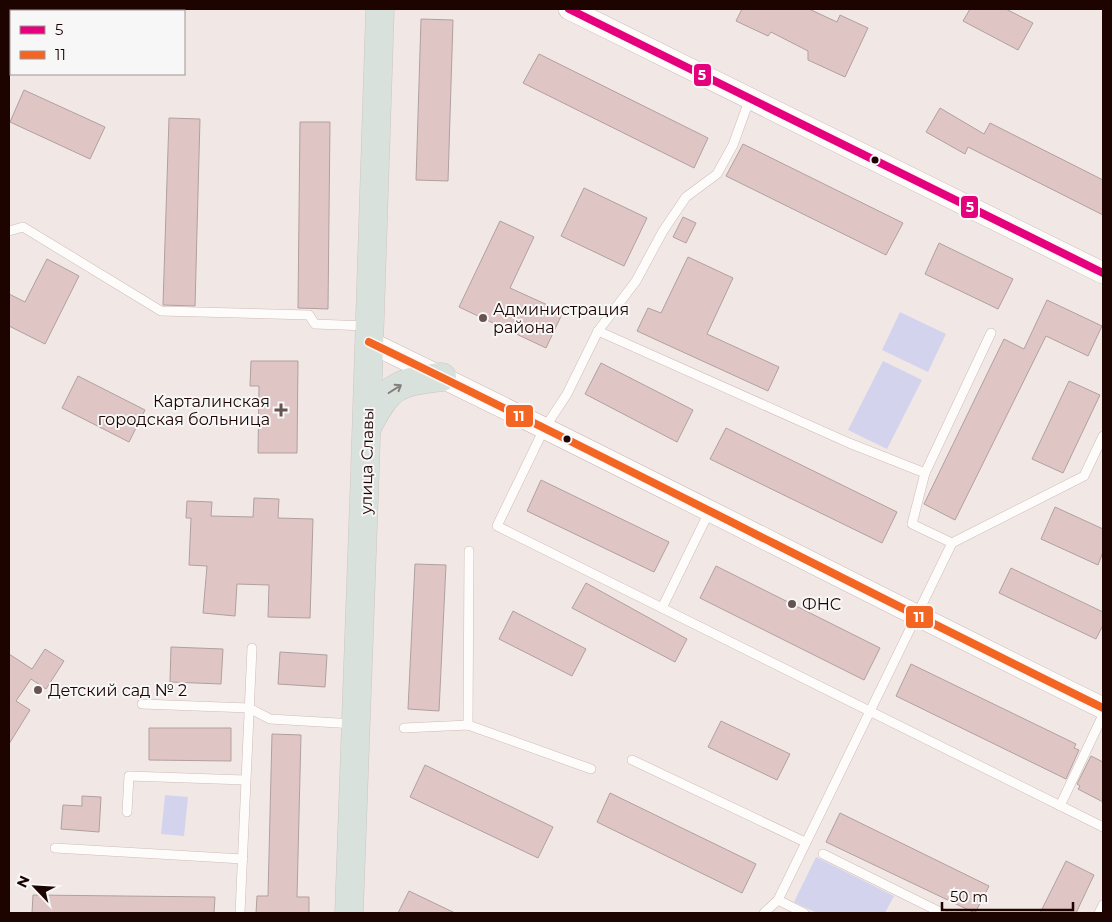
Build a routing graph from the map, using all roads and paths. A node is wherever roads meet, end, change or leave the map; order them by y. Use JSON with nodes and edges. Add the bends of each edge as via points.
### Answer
{"nodes":[{"id":1,"x":380,"y":9,"type":"edge"},
{"id":2,"x":569,"y":9,"type":"edge"},
{"id":3,"x":750,"y":98,"type":"junction"},
{"id":4,"x":9,"y":231,"type":"edge"},
{"id":5,"x":1103,"y":273,"type":"edge"},
{"id":6,"x":598,"y":331,"type":"junction"},
{"id":7,"x":991,"y":333,"type":"dead end"},
{"id":8,"x":369,"y":334,"type":"junction"},
{"id":9,"x":442,"y":377,"type":"junction"},
{"id":10,"x":367,"y":428,"type":"junction"},
{"id":11,"x":544,"y":429,"type":"junction"},
{"id":12,"x":1103,"y":436,"type":"edge"},
{"id":13,"x":925,"y":473,"type":"junction"},
{"id":14,"x":710,"y":510,"type":"junction"},
{"id":15,"x":952,"y":543,"type":"junction"},
{"id":16,"x":469,"y":552,"type":"dead end"},
{"id":17,"x":662,"y":608,"type":"junction"},
{"id":18,"x":915,"y":615,"type":"junction"},
{"id":19,"x":252,"y":648,"type":"dead end"},
{"id":20,"x":142,"y":704,"type":"dead end"},
{"id":21,"x":249,"y":708,"type":"junction"},
{"id":22,"x":1103,"y":708,"type":"edge"},
{"id":23,"x":870,"y":712,"type":"junction"},
{"id":24,"x":1103,"y":715,"type":"edge"},
{"id":25,"x":357,"y":724,"type":"junction"},
{"id":26,"x":468,"y":725,"type":"junction"},
{"id":27,"x":404,"y":728,"type":"dead end"},
{"id":28,"x":632,"y":760,"type":"dead end"},
{"id":29,"x":591,"y":769,"type":"dead end"},
{"id":30,"x":245,"y":780,"type":"junction"},
{"id":31,"x":1060,"y":806,"type":"junction"},
{"id":32,"x":127,"y":812,"type":"dead end"},
{"id":33,"x":1103,"y":827,"type":"edge"},
{"id":34,"x":805,"y":842,"type":"junction"},
{"id":35,"x":55,"y":848,"type":"dead end"},
{"id":36,"x":823,"y":854,"type":"dead end"},
{"id":37,"x":243,"y":859,"type":"junction"},
{"id":38,"x":778,"y":900,"type":"junction"},
{"id":39,"x":1103,"y":905,"type":"edge"},
{"id":40,"x":240,"y":913,"type":"edge"},
{"id":41,"x":349,"y":913,"type":"edge"},
{"id":42,"x":764,"y":913,"type":"edge"},
{"id":43,"x":804,"y":913,"type":"edge"},
{"id":44,"x":942,"y":913,"type":"edge"},
{"id":45,"x":1099,"y":913,"type":"edge"}],
"edges":[{"from":1,"to":8,"type":"main road","name":"улица Славы"},
{"from":2,"to":3,"type":"street"},
{"from":3,"to":5,"type":"street"},
{"from":3,"to":6,"type":"lane","via":[[717,174],[686,197],[636,281]]},
{"from":4,"to":8,"type":"lane","via":[[23,227],[161,310],[309,315],[316,324]]},
{"from":6,"to":11,"type":"lane"},
{"from":6,"to":13,"type":"lane","via":[[848,443]]},
{"from":7,"to":13,"type":"lane"},
{"from":8,"to":9,"type":"street"},
{"from":8,"to":10,"type":"main road","name":"улица Славы"},
{"from":10,"to":9,"type":"main road","one_way":true,"via":[[390,391],[410,380]]},
{"from":9,"to":11,"type":"street"},
{"from":10,"to":25,"type":"main road","name":"улица Славы"},
{"from":11,"to":14,"type":"street"},
{"from":11,"to":17,"type":"lane","via":[[497,526]]},
{"from":12,"to":15,"type":"lane","via":[[1084,476]]},
{"from":13,"to":15,"type":"lane","via":[[912,524]]},
{"from":14,"to":17,"type":"lane"},
{"from":14,"to":18,"type":"street"},
{"from":15,"to":18,"type":"lane"},
{"from":16,"to":26,"type":"lane"},
{"from":17,"to":23,"type":"lane"},
{"from":18,"to":22,"type":"street"},
{"from":18,"to":23,"type":"lane"},
{"from":19,"to":21,"type":"lane"},
{"from":20,"to":21,"type":"lane"},
{"from":21,"to":25,"type":"lane","via":[[270,719]]},
{"from":21,"to":30,"type":"lane"},
{"from":23,"to":31,"type":"lane"},
{"from":23,"to":34,"type":"lane"},
{"from":24,"to":31,"type":"lane"},
{"from":25,"to":41,"type":"main road","name":"улица Славы"},
{"from":26,"to":27,"type":"lane"},
{"from":26,"to":29,"type":"lane"},
{"from":28,"to":34,"type":"lane"},
{"from":30,"to":32,"type":"lane","via":[[128,776]]},
{"from":30,"to":37,"type":"lane"},
{"from":31,"to":33,"type":"lane"},
{"from":34,"to":38,"type":"lane"},
{"from":35,"to":37,"type":"lane"},
{"from":36,"to":44,"type":"lane"},
{"from":37,"to":40,"type":"lane"},
{"from":38,"to":42,"type":"lane"},
{"from":38,"to":43,"type":"lane"},
{"from":39,"to":45,"type":"lane"}]}
